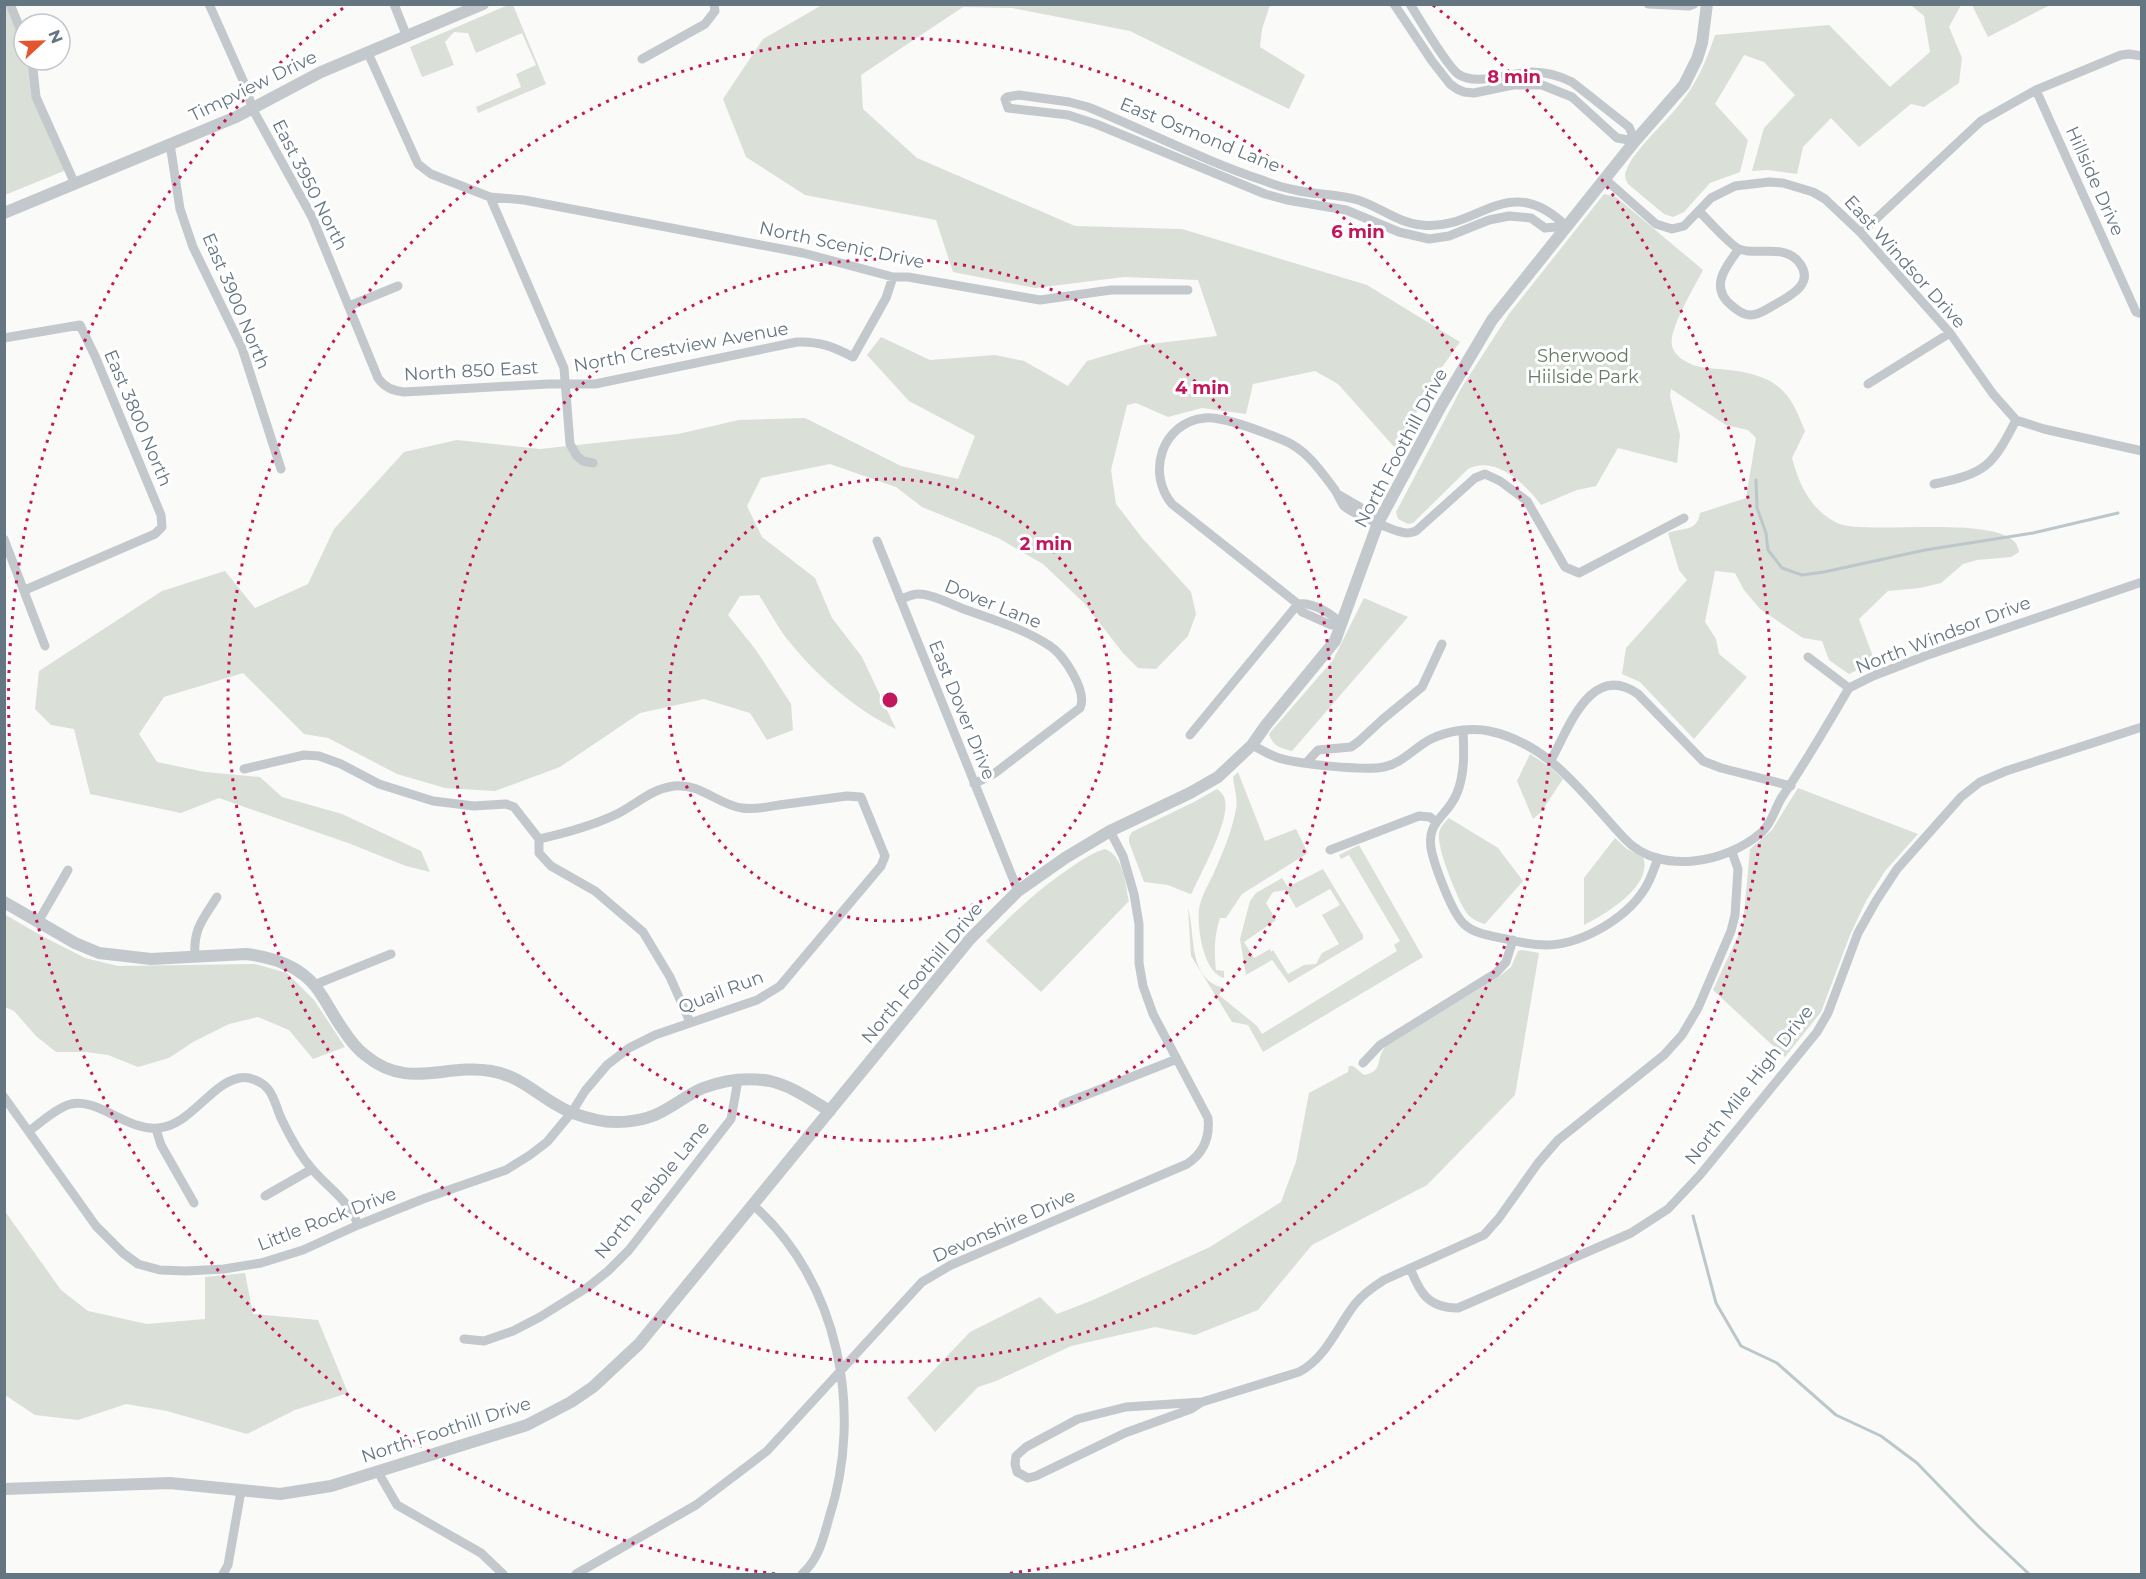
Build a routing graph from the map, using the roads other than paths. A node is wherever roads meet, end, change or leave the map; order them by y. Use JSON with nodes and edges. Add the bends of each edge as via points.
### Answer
{"nodes":[{"id":1,"x":208,"y":4,"type":"edge"},
{"id":2,"x":394,"y":4,"type":"edge"},
{"id":3,"x":483,"y":4,"type":"edge"},
{"id":4,"x":714,"y":4,"type":"edge"},
{"id":5,"x":1395,"y":4,"type":"edge"},
{"id":6,"x":1410,"y":4,"type":"edge"},
{"id":7,"x":1648,"y":4,"type":"edge"},
{"id":8,"x":1694,"y":4,"type":"edge"},
{"id":9,"x":1707,"y":4,"type":"edge"},
{"id":10,"x":407,"y":37,"type":"junction"},
{"id":11,"x":368,"y":53,"type":"junction"},
{"id":12,"x":2142,"y":56,"type":"edge"},
{"id":13,"x":642,"y":59,"type":"dead end"},
{"id":14,"x":33,"y":72,"type":"edge"},
{"id":15,"x":2036,"y":90,"type":"junction"},
{"id":16,"x":252,"y":108,"type":"junction"},
{"id":17,"x":1635,"y":141,"type":"junction"},
{"id":18,"x":170,"y":144,"type":"junction"},
{"id":19,"x":1605,"y":179,"type":"junction"},
{"id":20,"x":75,"y":184,"type":"junction"},
{"id":21,"x":1333,"y":196,"type":"junction"},
{"id":22,"x":490,"y":197,"type":"junction"},
{"id":23,"x":1529,"y":205,"type":"junction"},
{"id":24,"x":1330,"y":207,"type":"junction"},
{"id":25,"x":1699,"y":211,"type":"junction"},
{"id":26,"x":4,"y":213,"type":"edge"},
{"id":27,"x":1526,"y":217,"type":"junction"},
{"id":28,"x":1566,"y":226,"type":"junction"},
{"id":29,"x":1861,"y":233,"type":"junction"},
{"id":30,"x":1738,"y":249,"type":"junction"},
{"id":31,"x":893,"y":277,"type":"junction"},
{"id":32,"x":398,"y":286,"type":"dead end"},
{"id":33,"x":1188,"y":290,"type":"dead end"},
{"id":34,"x":349,"y":306,"type":"junction"},
{"id":35,"x":2142,"y":314,"type":"edge"},
{"id":36,"x":1950,"y":333,"type":"junction"},
{"id":37,"x":4,"y":338,"type":"edge"},
{"id":38,"x":381,"y":382,"type":"joint"},
{"id":39,"x":566,"y":384,"type":"junction"},
{"id":40,"x":1868,"y":384,"type":"dead end"},
{"id":41,"x":2016,"y":420,"type":"junction"},
{"id":42,"x":2142,"y":451,"type":"edge"},
{"id":43,"x":593,"y":464,"type":"dead end"},
{"id":44,"x":280,"y":469,"type":"dead end"},
{"id":45,"x":1934,"y":484,"type":"dead end"},
{"id":46,"x":1684,"y":518,"type":"dead end"},
{"id":47,"x":1378,"y":523,"type":"junction"},
{"id":48,"x":4,"y":539,"type":"edge"},
{"id":49,"x":877,"y":541,"type":"dead end"},
{"id":50,"x":2142,"y":582,"type":"edge"},
{"id":51,"x":25,"y":590,"type":"junction"},
{"id":52,"x":900,"y":599,"type":"junction"},
{"id":53,"x":1298,"y":604,"type":"junction"},
{"id":54,"x":1341,"y":623,"type":"junction"},
{"id":55,"x":1442,"y":644,"type":"dead end"},
{"id":56,"x":45,"y":646,"type":"dead end"},
{"id":57,"x":1808,"y":657,"type":"dead end"},
{"id":58,"x":1849,"y":688,"type":"junction"},
{"id":59,"x":2142,"y":727,"type":"edge"},
{"id":60,"x":1464,"y":730,"type":"junction"},
{"id":61,"x":1190,"y":735,"type":"dead end"},
{"id":62,"x":1252,"y":745,"type":"junction"},
{"id":63,"x":1551,"y":760,"type":"junction"},
{"id":64,"x":1306,"y":763,"type":"junction"},
{"id":65,"x":244,"y":769,"type":"dead end"},
{"id":66,"x":974,"y":784,"type":"junction"},
{"id":67,"x":1791,"y":786,"type":"junction"},
{"id":68,"x":1435,"y":821,"type":"junction"},
{"id":69,"x":1110,"y":831,"type":"junction"},
{"id":70,"x":539,"y":839,"type":"junction"},
{"id":71,"x":1330,"y":850,"type":"dead end"},
{"id":72,"x":1732,"y":852,"type":"junction"},
{"id":73,"x":1658,"y":858,"type":"junction"},
{"id":74,"x":68,"y":870,"type":"dead end"},
{"id":75,"x":1018,"y":891,"type":"junction"},
{"id":76,"x":217,"y":897,"type":"dead end"},
{"id":77,"x":4,"y":902,"type":"edge"},
{"id":78,"x":38,"y":922,"type":"junction"},
{"id":79,"x":1513,"y":940,"type":"junction"},
{"id":80,"x":391,"y":954,"type":"dead end"},
{"id":81,"x":195,"y":956,"type":"junction"},
{"id":82,"x":314,"y":985,"type":"junction"},
{"id":83,"x":690,"y":1022,"type":"junction"},
{"id":84,"x":1177,"y":1059,"type":"junction"},
{"id":85,"x":1364,"y":1063,"type":"dead end"},
{"id":86,"x":738,"y":1080,"type":"junction"},
{"id":87,"x":4,"y":1097,"type":"edge"},
{"id":88,"x":1063,"y":1104,"type":"dead end"},
{"id":89,"x":830,"y":1111,"type":"junction"},
{"id":90,"x":572,"y":1112,"type":"junction"},
{"id":91,"x":156,"y":1129,"type":"junction"},
{"id":92,"x":29,"y":1131,"type":"junction"},
{"id":93,"x":312,"y":1169,"type":"junction"},
{"id":94,"x":265,"y":1196,"type":"dead end"},
{"id":95,"x":194,"y":1203,"type":"dead end"},
{"id":96,"x":753,"y":1205,"type":"junction"},
{"id":97,"x":358,"y":1225,"type":"junction"},
{"id":98,"x":1410,"y":1268,"type":"junction"},
{"id":99,"x":464,"y":1339,"type":"dead end"},
{"id":100,"x":841,"y":1372,"type":"junction"},
{"id":101,"x":1202,"y":1402,"type":"junction"},
{"id":102,"x":378,"y":1472,"type":"junction"},
{"id":103,"x":4,"y":1489,"type":"edge"},
{"id":104,"x":241,"y":1491,"type":"junction"},
{"id":105,"x":223,"y":1575,"type":"edge"},
{"id":106,"x":503,"y":1575,"type":"edge"},
{"id":107,"x":576,"y":1575,"type":"edge"},
{"id":108,"x":802,"y":1575,"type":"edge"}],
"edges":[{"from":1,"to":16,"type":"street","name":"East 3950 North"},
{"from":2,"to":10,"type":"street"},
{"from":3,"to":10,"type":"street","name":"Timpview Drive"},
{"from":4,"to":13,"type":"street","via":[[715,11],[705,24]]},
{"from":5,"to":17,"type":"street","via":[[1431,61],[1457,89],[1474,93],[1542,85],[1572,98],[1617,138]]},
{"from":6,"to":17,"type":"street","via":[[1460,75],[1483,79],[1534,72],[1563,78],[1629,127]]},
{"from":7,"to":8,"type":"street"},
{"from":9,"to":17,"type":"street","name":"North Foothill Drive","via":[[1692,71]]},
{"from":10,"to":11,"type":"street","name":"Timpview Drive"},
{"from":11,"to":16,"type":"street","name":"Timpview Drive"},
{"from":11,"to":22,"type":"street","name":"North Scenic Drive","via":[[418,164],[431,174]]},
{"from":12,"to":15,"type":"street","via":[[2121,55]]},
{"from":14,"to":20,"type":"street","via":[[36,97]]},
{"from":15,"to":29,"type":"street","via":[[1981,121]]},
{"from":15,"to":35,"type":"street","name":"Hillside Drive","via":[[2136,312]]},
{"from":16,"to":18,"type":"street","name":"Timpview Drive"},
{"from":16,"to":34,"type":"street","name":"East 3950 North","via":[[312,217]]},
{"from":17,"to":19,"type":"street","name":"North Foothill Drive"},
{"from":18,"to":20,"type":"street","name":"Timpview Drive"},
{"from":18,"to":44,"type":"street","name":"East 3900 North","via":[[180,209],[193,247],[242,348]]},
{"from":19,"to":25,"type":"street","name":"East Windsor Drive","via":[[1664,228],[1684,226]]},
{"from":19,"to":28,"type":"street","name":"North Foothill Drive"},
{"from":20,"to":26,"type":"street","name":"Timpview Drive"},
{"from":21,"to":23,"type":"street","name":"East Osmond Lane","via":[[1357,200],[1404,221],[1433,226],[1455,222],[1504,202]]},
{"from":21,"to":24,"type":"street"},
{"from":21,"to":24,"type":"street","name":"East Osmond Lane","via":[[1264,181],[1069,102],[1019,95],[1005,99],[1011,110],[1068,115],[1265,194]]},
{"from":22,"to":31,"type":"street","name":"North Scenic Drive","via":[[524,200],[802,253]]},
{"from":22,"to":39,"type":"street","via":[[564,368]]},
{"from":23,"to":27,"type":"street"},
{"from":23,"to":28,"type":"street","name":"East Osmond Lane","via":[[1553,214]]},
{"from":24,"to":27,"type":"street","name":"East Osmond Lane","via":[[1429,239],[1459,233],[1496,217]]},
{"from":25,"to":29,"type":"street","name":"East Windsor Drive","via":[[1711,198],[1735,186],[1783,183],[1825,199]]},
{"from":25,"to":30,"type":"street"},
{"from":27,"to":28,"type":"street","name":"East Osmond Lane","via":[[1545,228]]},
{"from":28,"to":47,"type":"street","name":"North Foothill Drive","via":[[1492,320]]},
{"from":29,"to":36,"type":"street","name":"East Windsor Drive"},
{"from":30,"to":30,"type":"street","via":[[1787,254],[1796,260],[1804,270],[1798,291],[1759,314],[1739,312],[1726,302],[1720,279]]},
{"from":31,"to":33,"type":"street","name":"North Scenic Drive","via":[[1040,300],[1111,290]]},
{"from":31,"to":39,"type":"street","name":"North Crestview Avenue","via":[[886,298],[853,357],[828,345],[797,342],[595,384]]},
{"from":32,"to":34,"type":"street"},
{"from":34,"to":38,"type":"street","name":"East 3950 North"},
{"from":36,"to":40,"type":"street"},
{"from":36,"to":41,"type":"street","name":"East Windsor Drive"},
{"from":37,"to":51,"type":"street","name":"East 3800 North","via":[[80,325],[162,524],[155,534]]},
{"from":38,"to":39,"type":"street","name":"North 850 East","via":[[404,392]]},
{"from":39,"to":43,"type":"street","via":[[570,444],[577,456]]},
{"from":41,"to":42,"type":"street"},
{"from":41,"to":45,"type":"street","via":[[1986,465],[1966,477]]},
{"from":46,"to":47,"type":"street","via":[[1579,573],[1565,567],[1527,501],[1485,474],[1475,478],[1416,531],[1406,533]]},
{"from":47,"to":53,"type":"street","via":[[1337,493],[1319,468],[1285,441],[1218,418],[1191,421],[1168,439],[1160,455],[1159,477],[1172,504]]},
{"from":47,"to":54,"type":"street","name":"North Foothill Drive"},
{"from":48,"to":51,"type":"street"},
{"from":49,"to":52,"type":"street","name":"East Dover Drive"},
{"from":50,"to":58,"type":"street","name":"North Windsor Drive","via":[[1925,656]]},
{"from":51,"to":56,"type":"street"},
{"from":52,"to":66,"type":"street","name":"East Dover Drive"},
{"from":52,"to":66,"type":"street","name":"Dover Lane","via":[[918,594],[934,598],[1026,633],[1052,647],[1069,666],[1082,694],[1080,708],[995,773]]},
{"from":53,"to":54,"type":"street","via":[[1302,612],[1331,625]]},
{"from":53,"to":61,"type":"street"},
{"from":54,"to":62,"type":"street","name":"North Foothill Drive","via":[[1335,641]]},
{"from":55,"to":64,"type":"street","via":[[1422,687],[1351,747],[1318,750]]},
{"from":57,"to":58,"type":"street"},
{"from":58,"to":67,"type":"street","name":"North Windsor Drive"},
{"from":59,"to":98,"type":"street","name":"North Mile High Drive","via":[[2006,771],[1980,782],[1961,797],[1897,869],[1876,902],[1858,933],[1817,1032],[1668,1209],[1631,1233],[1458,1308],[1443,1308],[1430,1301],[1418,1289]]},
{"from":60,"to":63,"type":"street","name":"North Windsor Drive","via":[[1488,730],[1538,750]]},
{"from":60,"to":64,"type":"street","name":"North Windsor Drive","via":[[1431,739],[1408,756],[1383,767]]},
{"from":60,"to":68,"type":"street","via":[[1462,779],[1456,797]]},
{"from":62,"to":64,"type":"street","name":"North Windsor Drive","via":[[1277,758]]},
{"from":62,"to":69,"type":"street","name":"North Foothill Drive","via":[[1218,777],[1190,794]]},
{"from":63,"to":67,"type":"street","via":[[1586,697],[1600,688],[1616,685],[1638,694],[1703,761]]},
{"from":63,"to":73,"type":"street","name":"North Windsor Drive","via":[[1627,842]]},
{"from":65,"to":70,"type":"street","via":[[304,755],[319,756],[379,784],[433,801],[514,807]]},
{"from":66,"to":75,"type":"street","name":"East Dover Drive"},
{"from":67,"to":72,"type":"street","name":"North Windsor Drive","via":[[1763,831]]},
{"from":68,"to":71,"type":"street","via":[[1419,816]]},
{"from":68,"to":79,"type":"street","via":[[1430,839],[1432,854],[1457,916],[1465,926],[1481,933]]},
{"from":69,"to":75,"type":"street","name":"North Foothill Drive"},
{"from":69,"to":84,"type":"street","name":"Devonshire Drive","via":[[1123,856],[1134,894],[1143,986]]},
{"from":70,"to":83,"type":"street","via":[[539,853],[551,866],[595,891],[643,932],[670,977]]},
{"from":70,"to":83,"type":"street","name":"Quail Run","via":[[596,824],[642,797],[676,786],[693,788],[742,808],[847,796],[861,798],[885,856],[880,866],[780,986],[757,1000]]},
{"from":72,"to":73,"type":"street","name":"North Windsor Drive","via":[[1681,862]]},
{"from":72,"to":98,"type":"street","via":[[1738,869],[1731,931],[1682,1035],[1664,1055],[1558,1140],[1484,1235]]},
{"from":73,"to":79,"type":"street","via":[[1648,884],[1608,924],[1578,939],[1547,945]]},
{"from":74,"to":78,"type":"street"},
{"from":75,"to":89,"type":"street","name":"North Foothill Drive","via":[[970,939]]},
{"from":76,"to":81,"type":"street","via":[[198,926]]},
{"from":77,"to":78,"type":"street"},
{"from":78,"to":81,"type":"street","via":[[99,953],[151,959]]},
{"from":79,"to":85,"type":"street","via":[[1506,962],[1496,973],[1380,1045]]},
{"from":80,"to":82,"type":"street"},
{"from":81,"to":82,"type":"street","via":[[260,956],[286,964]]},
{"from":82,"to":90,"type":"street","via":[[350,1040],[366,1057],[386,1068],[415,1075],[468,1069],[495,1071],[523,1081],[555,1105]]},
{"from":83,"to":90,"type":"street","name":"Quail Run","via":[[637,1044],[607,1065]]},
{"from":84,"to":88,"type":"street"},
{"from":84,"to":100,"type":"street","name":"Devonshire Drive","via":[[1208,1118],[1208,1137],[1200,1154],[1187,1164],[936,1273],[909,1293]]},
{"from":86,"to":89,"type":"street","via":[[784,1085]]},
{"from":86,"to":90,"type":"street","via":[[702,1089],[655,1115],[627,1122],[599,1120]]},
{"from":86,"to":99,"type":"street","name":"North Pebble Lane","via":[[731,1119],[629,1250],[608,1271],[540,1317],[513,1330],[484,1341]]},
{"from":87,"to":92,"type":"street","name":"Little Rock Drive"},
{"from":89,"to":96,"type":"street","name":"North Foothill Drive"},
{"from":90,"to":97,"type":"street","name":"Little Rock Drive","via":[[547,1142],[506,1170]]},
{"from":91,"to":92,"type":"street","via":[[137,1126],[100,1108],[72,1104]]},
{"from":91,"to":93,"type":"street","via":[[183,1118],[224,1085],[247,1078],[268,1089],[290,1136]]},
{"from":91,"to":95,"type":"street"},
{"from":92,"to":97,"type":"street","name":"Little Rock Drive","via":[[96,1226],[138,1264],[186,1271],[261,1263],[303,1250]]},
{"from":93,"to":94,"type":"street"},
{"from":93,"to":97,"type":"street","via":[[348,1204]]},
{"from":96,"to":100,"type":"street","via":[[774,1223],[806,1272],[834,1335]]},
{"from":96,"to":102,"type":"street","name":"North Foothill Drive","via":[[639,1344],[593,1387],[527,1425]]},
{"from":98,"to":101,"type":"street","via":[[1384,1280],[1362,1297],[1309,1367]]},
{"from":100,"to":107,"type":"street","name":"Devonshire Drive","via":[[767,1450],[700,1502]]},
{"from":100,"to":108,"type":"street","via":[[842,1468],[822,1545]]},
{"from":101,"to":101,"type":"street","via":[[1126,1407],[1078,1419],[1026,1447],[1016,1456],[1017,1472],[1028,1478],[1036,1476],[1125,1433]]},
{"from":102,"to":104,"type":"street","name":"North Foothill Drive","via":[[331,1486],[280,1494]]},
{"from":102,"to":106,"type":"street","via":[[397,1505],[481,1553]]},
{"from":103,"to":104,"type":"street","name":"North Foothill Drive","via":[[171,1483]]},
{"from":104,"to":105,"type":"street"}]}
